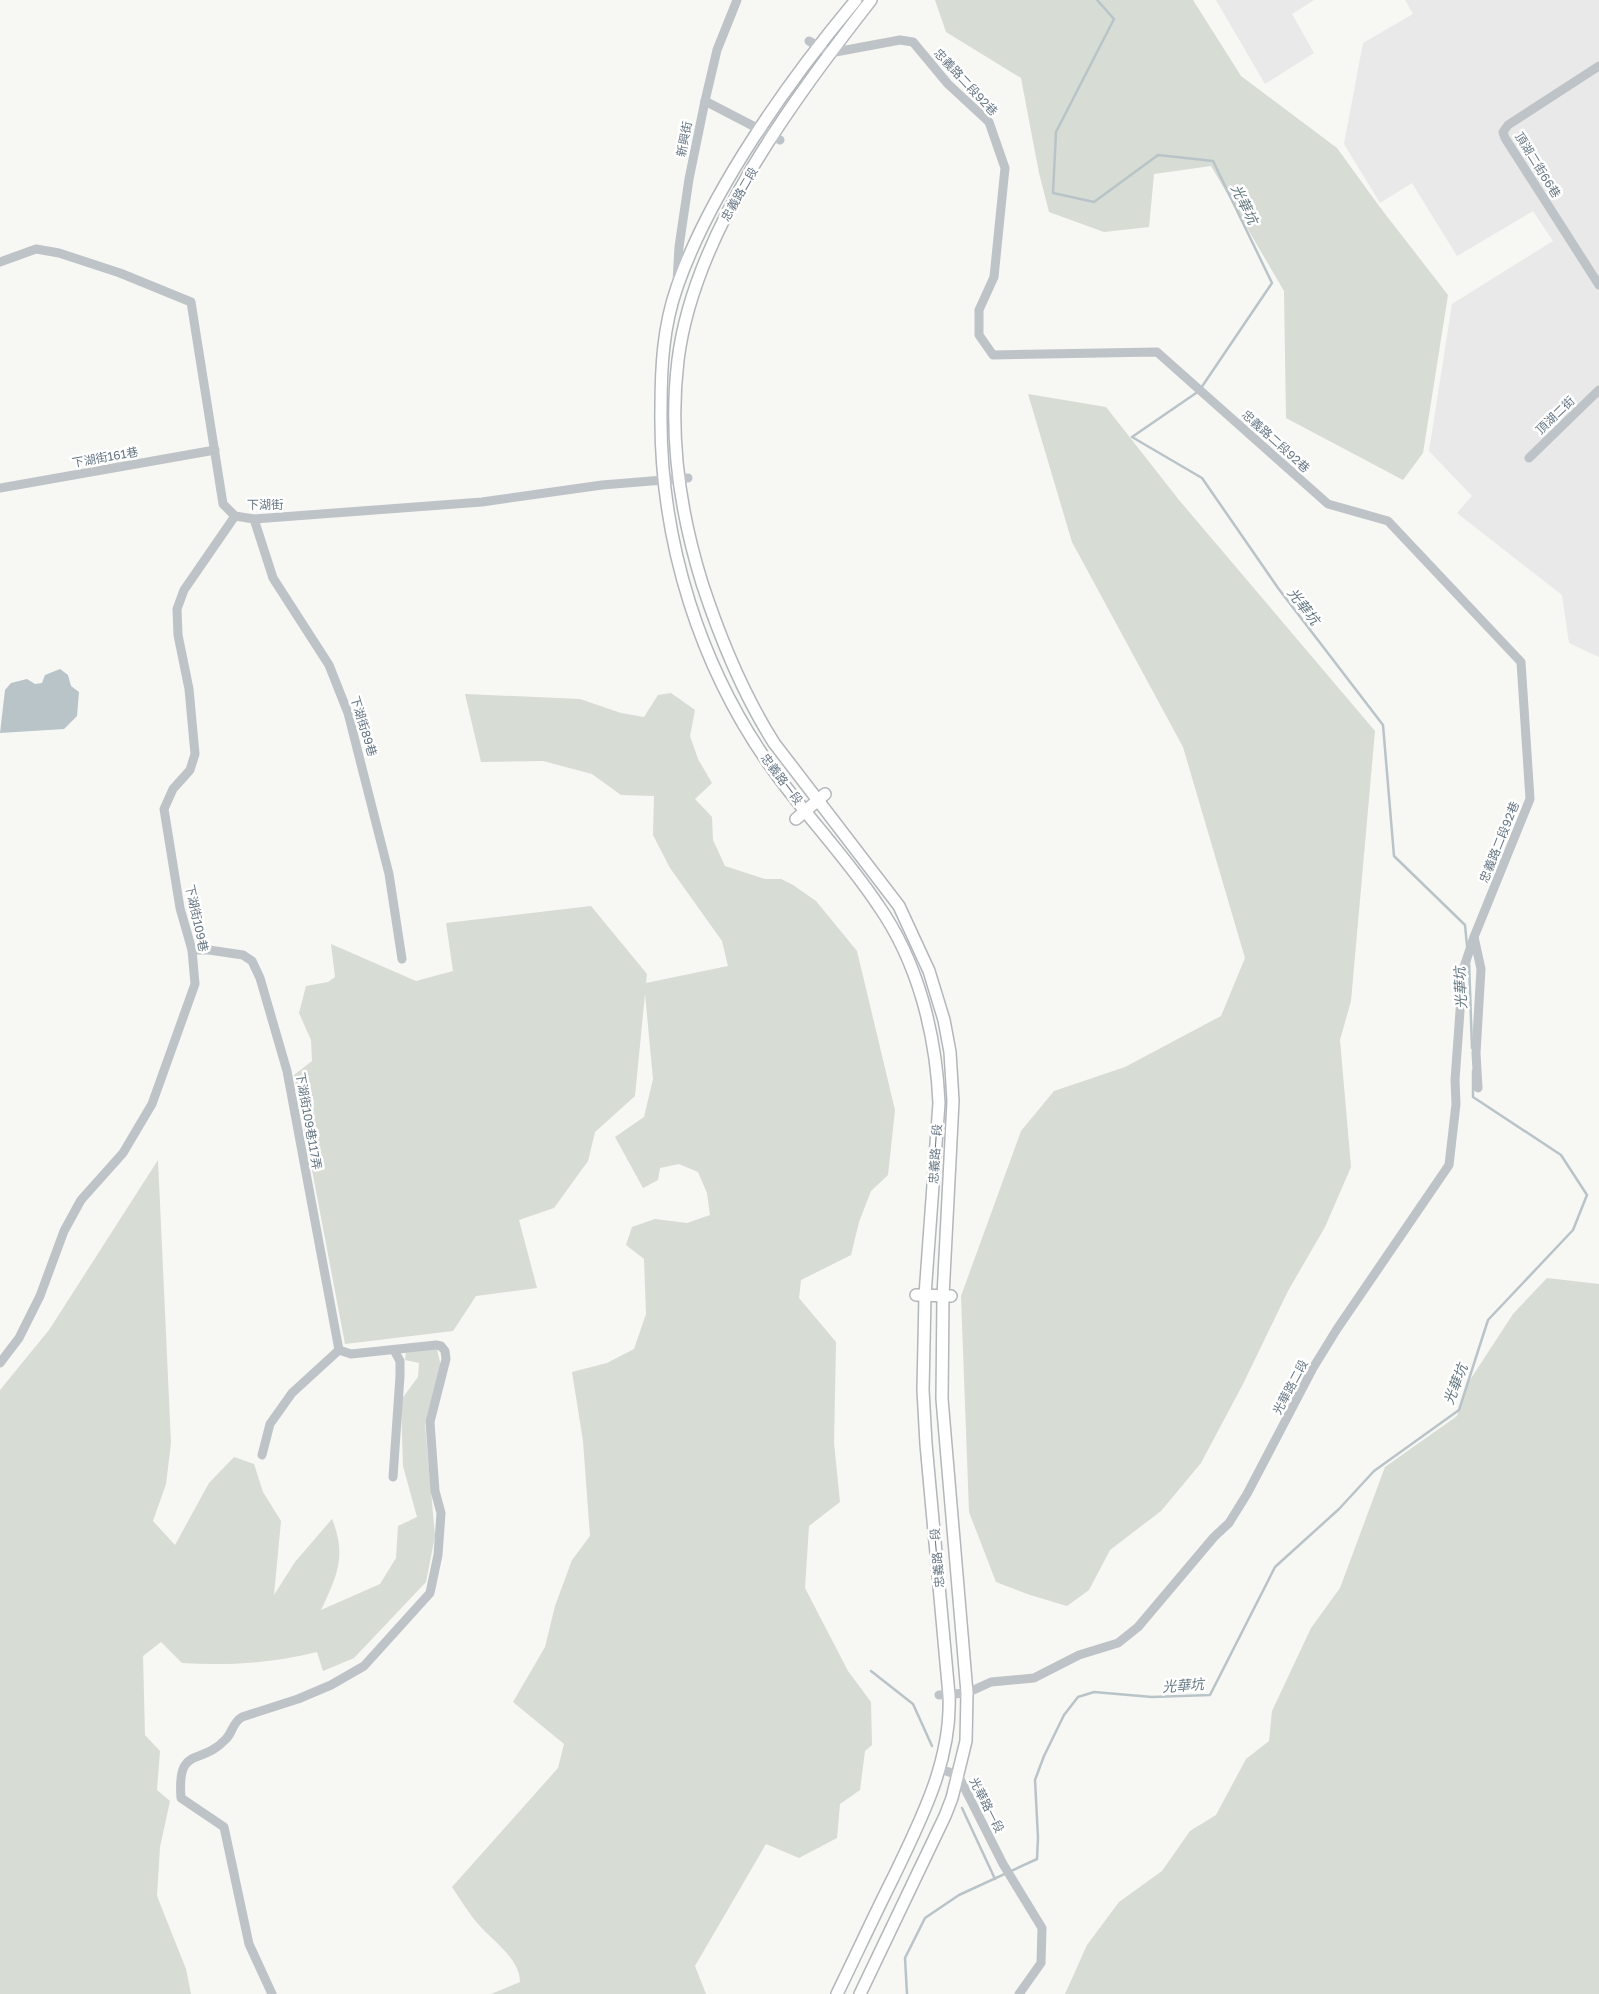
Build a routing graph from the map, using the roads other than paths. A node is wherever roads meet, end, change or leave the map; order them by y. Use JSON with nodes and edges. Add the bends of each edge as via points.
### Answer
{"nodes":[{"id":1,"x":737,"y":0,"type":"edge"},
{"id":2,"x":856,"y":0,"type":"edge"},
{"id":3,"x":871,"y":0,"type":"edge"},
{"id":4,"x":814,"y":44,"type":"junction"},
{"id":5,"x":830,"y":53,"type":"junction"},
{"id":6,"x":1599,"y":66,"type":"edge"},
{"id":7,"x":705,"y":101,"type":"junction"},
{"id":8,"x":761,"y":129,"type":"junction"},
{"id":9,"x":777,"y":138,"type":"junction"},
{"id":10,"x":0,"y":262,"type":"edge"},
{"id":11,"x":1599,"y":285,"type":"edge"},
{"id":12,"x":676,"y":288,"type":"junction"},
{"id":13,"x":661,"y":362,"type":"joint"},
{"id":14,"x":1599,"y":390,"type":"edge"},
{"id":15,"x":215,"y":450,"type":"junction"},
{"id":16,"x":1529,"y":458,"type":"dead end"},
{"id":17,"x":684,"y":478,"type":"junction"},
{"id":18,"x":662,"y":479,"type":"junction"},
{"id":19,"x":0,"y":488,"type":"edge"},
{"id":20,"x":236,"y":516,"type":"junction"},
{"id":21,"x":254,"y":519,"type":"junction"},
{"id":22,"x":822,"y":798,"type":"junction"},
{"id":23,"x":806,"y":810,"type":"junction"},
{"id":24,"x":796,"y":819,"type":"dead end"},
{"id":25,"x":1474,"y":937,"type":"junction"},
{"id":26,"x":192,"y":950,"type":"junction"},
{"id":27,"x":402,"y":959,"type":"dead end"},
{"id":28,"x":1478,"y":1088,"type":"dead end"},
{"id":29,"x":920,"y":1295,"type":"junction"},
{"id":30,"x":947,"y":1296,"type":"junction"},
{"id":31,"x":339,"y":1350,"type":"junction"},
{"id":32,"x":394,"y":1350,"type":"junction"},
{"id":33,"x":0,"y":1363,"type":"edge"},
{"id":34,"x":262,"y":1455,"type":"dead end"},
{"id":35,"x":393,"y":1477,"type":"dead end"},
{"id":36,"x":967,"y":1693,"type":"junction"},
{"id":37,"x":944,"y":1695,"type":"junction"},
{"id":38,"x":940,"y":1768,"type":"junction"},
{"id":39,"x":958,"y":1775,"type":"junction"},
{"id":40,"x":272,"y":1994,"type":"edge"},
{"id":41,"x":837,"y":1994,"type":"edge"},
{"id":42,"x":860,"y":1994,"type":"edge"},
{"id":43,"x":1019,"y":1994,"type":"edge"}],
"edges":[{"from":1,"to":7,"type":"street","name":"新興街","via":[[717,50]]},
{"from":2,"to":4,"type":"main road","name":"忠義路二段"},
{"from":3,"to":5,"type":"main road","name":"忠義路二段"},
{"from":4,"to":5,"type":"street"},
{"from":4,"to":8,"type":"main road","name":"忠義路二段"},
{"from":5,"to":9,"type":"main road","name":"忠義路二段"},
{"from":5,"to":25,"type":"street","name":"忠義路二段92巷","via":[[900,40],[913,42],[948,84],[989,122],[1004,168],[994,276],[979,310],[979,335],[993,354],[1157,352],[1328,504],[1388,521],[1521,662],[1530,799]]},
{"from":6,"to":11,"type":"street","name":"頂湖二街66巷","via":[[1508,125],[1503,132]]},
{"from":7,"to":8,"type":"street"},
{"from":7,"to":12,"type":"street","name":"新興街","via":[[683,218]]},
{"from":8,"to":9,"type":"street"},
{"from":8,"to":12,"type":"main road","name":"忠義路二段","via":[[711,211]]},
{"from":9,"to":17,"type":"main road","name":"忠義路二段","via":[[734,200],[718,231],[692,302],[678,361],[676,443]]},
{"from":10,"to":15,"type":"street","name":"下湖街","via":[[36,248],[120,273],[191,302]]},
{"from":12,"to":13,"type":"main road","name":"忠義路二段"},
{"from":13,"to":18,"type":"main road","name":"忠義路一段"},
{"from":14,"to":16,"type":"street","name":"頂湖二街"},
{"from":15,"to":19,"type":"street","name":"下湖街161巷"},
{"from":15,"to":20,"type":"street","name":"下湖街","via":[[223,504]]},
{"from":17,"to":18,"type":"street","name":"下湖街"},
{"from":17,"to":22,"type":"main road","name":"忠義路一段","via":[[697,566],[738,676],[774,743]]},
{"from":18,"to":21,"type":"street","name":"下湖街","via":[[482,502]]},
{"from":18,"to":23,"type":"main road","name":"忠義路一段","via":[[674,549],[704,643],[737,714],[780,779]]},
{"from":20,"to":21,"type":"street","name":"下湖街"},
{"from":20,"to":26,"type":"street","name":"下湖街109巷","via":[[188,583],[177,609],[178,635],[190,689],[195,754],[190,770],[173,790],[164,809],[180,908]]},
{"from":21,"to":27,"type":"street","name":"下湖街89巷","via":[[273,578],[329,665],[348,713],[389,874]]},
{"from":22,"to":23,"type":"main road"},
{"from":22,"to":30,"type":"main road","name":"忠義路一段","via":[[899,906],[940,1000],[950,1052],[953,1101]]},
{"from":23,"to":24,"type":"main road"},
{"from":23,"to":29,"type":"main road","name":"忠義路一段","via":[[880,908],[906,956],[923,1002],[939,1103]]},
{"from":25,"to":28,"type":"street","via":[[1481,969],[1476,1053]]},
{"from":25,"to":36,"type":"street","name":"光華路二段","via":[[1463,970],[1456,1104],[1449,1165],[1313,1368],[1229,1523],[1138,1627],[1118,1643],[1079,1655],[1034,1678],[991,1682]]},
{"from":26,"to":31,"type":"street","name":"下湖街109巷117弄","via":[[243,955],[252,962],[260,978],[287,1071]]},
{"from":26,"to":33,"type":"street","name":"下湖街109巷","via":[[196,984],[152,1104],[123,1153],[81,1200],[64,1231],[40,1296],[23,1330]]},
{"from":29,"to":30,"type":"main road"},
{"from":29,"to":37,"type":"main road","name":"忠義路一段","via":[[926,1444]]},
{"from":30,"to":36,"type":"main road","name":"忠義路一段","via":[[941,1367],[943,1426]]},
{"from":31,"to":32,"type":"street","via":[[351,1354]]},
{"from":31,"to":34,"type":"street","via":[[292,1393],[270,1424]]},
{"from":32,"to":35,"type":"street","via":[[400,1361],[400,1376]]},
{"from":32,"to":40,"type":"street","via":[[436,1345],[445,1351],[430,1422],[435,1491],[442,1513],[430,1593],[364,1666],[306,1696],[235,1721],[227,1739],[186,1761],[181,1772],[181,1798],[224,1827],[249,1944]]},
{"from":36,"to":37,"type":"street","name":"光華路二段"},
{"from":36,"to":39,"type":"main road","name":"忠義路一段","via":[[966,1741]]},
{"from":37,"to":38,"type":"main road","name":"忠義路一段","via":[[947,1729]]},
{"from":38,"to":39,"type":"street","name":"光華路一段"},
{"from":38,"to":41,"type":"main road","name":"忠義路一段","via":[[924,1813]]},
{"from":39,"to":42,"type":"main road","name":"忠義路一段","via":[[945,1816]]},
{"from":39,"to":43,"type":"street","name":"光華路一段","via":[[1003,1864],[1042,1928],[1041,1963]]}]}
